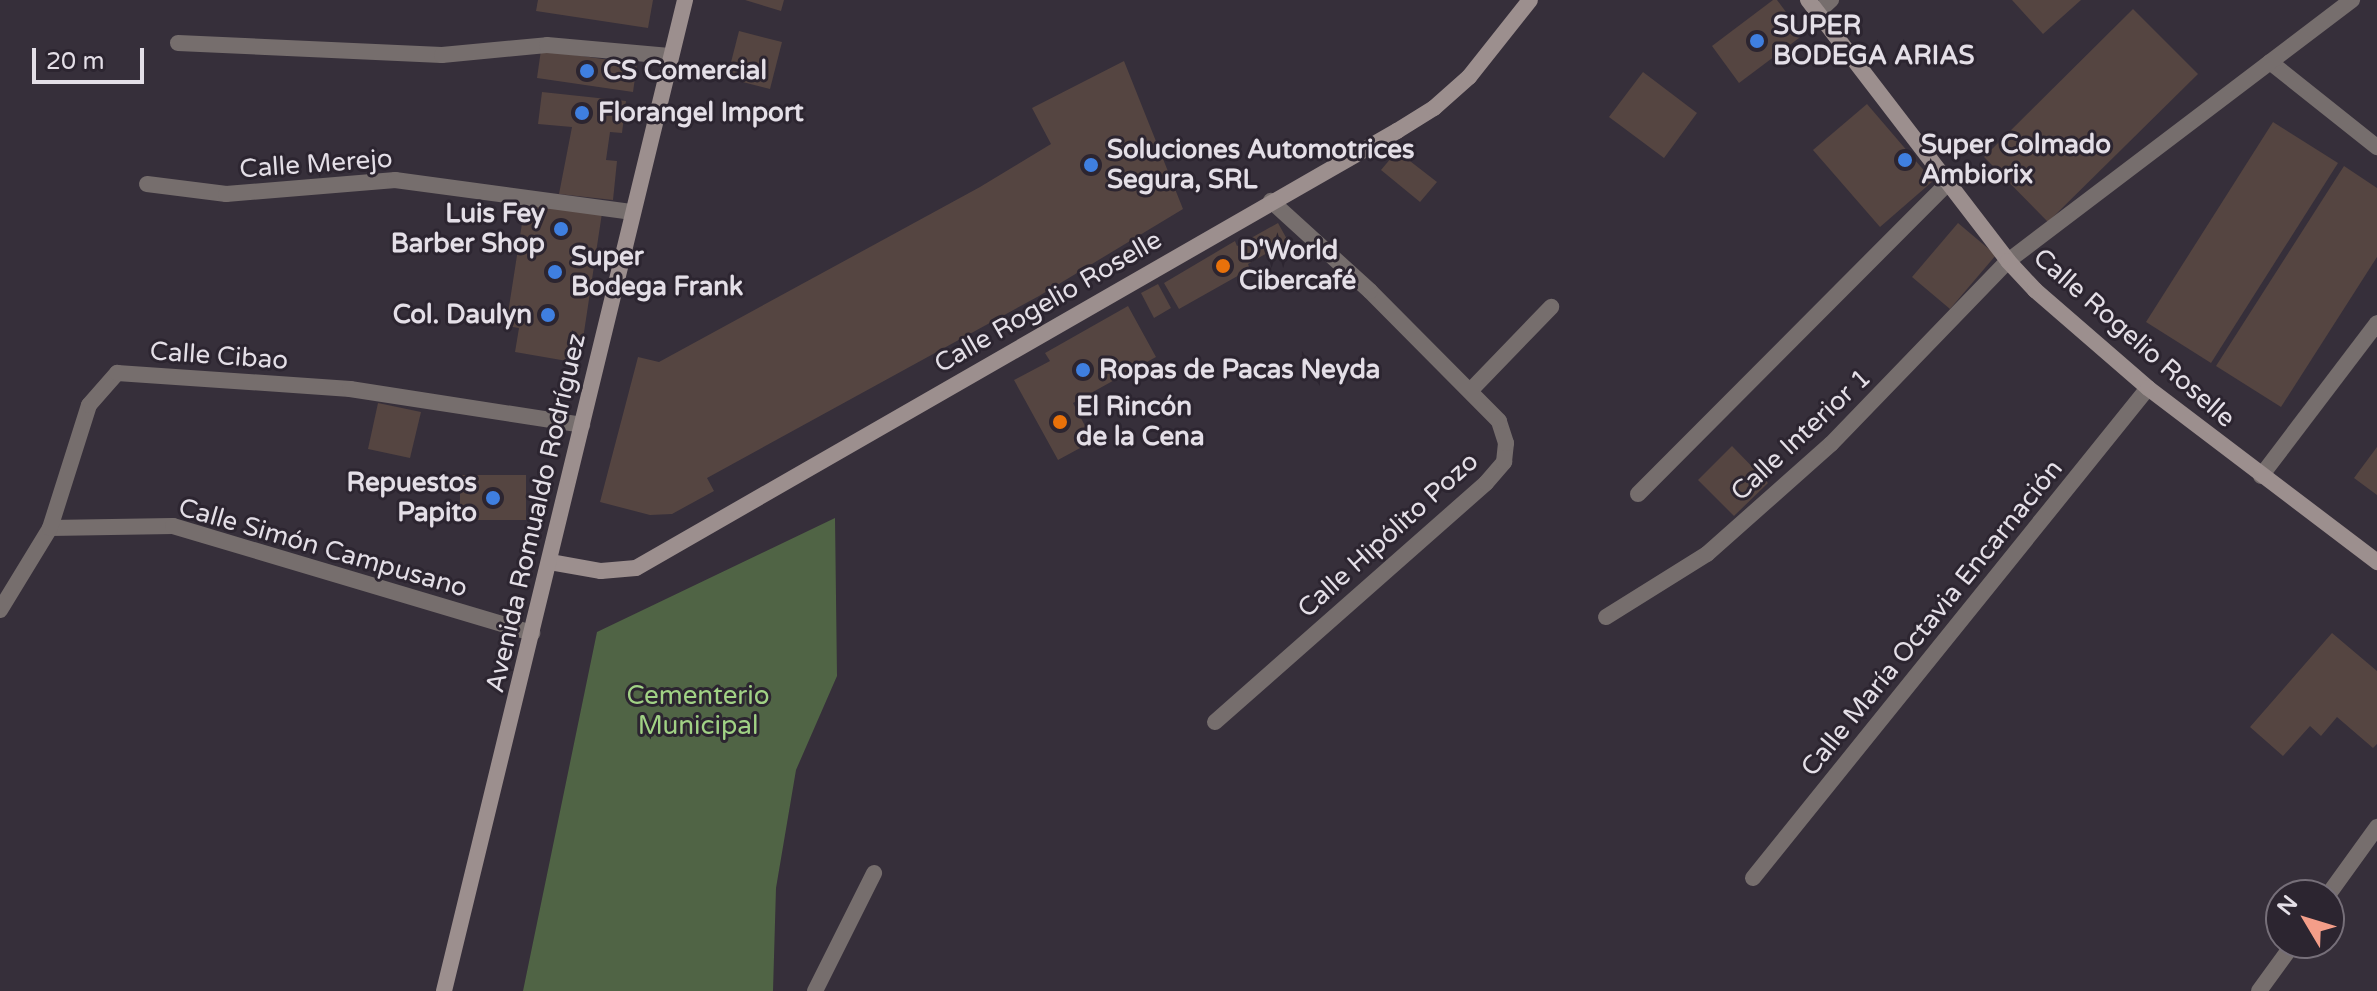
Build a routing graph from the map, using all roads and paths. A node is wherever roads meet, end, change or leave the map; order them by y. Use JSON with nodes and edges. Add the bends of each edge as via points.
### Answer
{"nodes":[{"id":1,"x":685,"y":0,"type":"edge"},
{"id":2,"x":1530,"y":0,"type":"edge"},
{"id":3,"x":1831,"y":0,"type":"edge"},
{"id":4,"x":2352,"y":0,"type":"edge"},
{"id":5,"x":1813,"y":6,"type":"edge"},
{"id":6,"x":178,"y":43,"type":"dead end"},
{"id":7,"x":670,"y":56,"type":"junction"},
{"id":8,"x":2270,"y":62,"type":"junction"},
{"id":9,"x":2377,"y":147,"type":"edge"},
{"id":10,"x":1949,"y":182,"type":"junction"},
{"id":11,"x":147,"y":184,"type":"dead end"},
{"id":12,"x":1271,"y":201,"type":"junction"},
{"id":13,"x":631,"y":212,"type":"junction"},
{"id":14,"x":2008,"y":261,"type":"junction"},
{"id":15,"x":1551,"y":307,"type":"dead end"},
{"id":16,"x":2377,"y":323,"type":"edge"},
{"id":17,"x":2148,"y":388,"type":"junction"},
{"id":18,"x":1470,"y":391,"type":"junction"},
{"id":19,"x":582,"y":425,"type":"junction"},
{"id":20,"x":2261,"y":476,"type":"junction"},
{"id":21,"x":1638,"y":494,"type":"dead end"},
{"id":22,"x":50,"y":528,"type":"junction"},
{"id":23,"x":550,"y":562,"type":"junction"},
{"id":24,"x":2377,"y":562,"type":"edge"},
{"id":25,"x":0,"y":610,"type":"edge"},
{"id":26,"x":1606,"y":617,"type":"dead end"},
{"id":27,"x":532,"y":633,"type":"junction"},
{"id":28,"x":1215,"y":722,"type":"dead end"},
{"id":29,"x":2377,"y":827,"type":"edge"},
{"id":30,"x":874,"y":873,"type":"dead end"},
{"id":31,"x":1753,"y":878,"type":"dead end"},
{"id":32,"x":2340,"y":879,"type":"edge"},
{"id":33,"x":2282,"y":959,"type":"edge"},
{"id":34,"x":444,"y":991,"type":"edge"},
{"id":35,"x":815,"y":991,"type":"edge"},
{"id":36,"x":2259,"y":991,"type":"edge"}],
"edges":[{"from":1,"to":7,"type":"street","name":"Avenida Romualdo Rodríguez"},
{"from":2,"to":12,"type":"street","name":"Calle Rogelio Roselle","via":[[1469,77],[1434,108]]},
{"from":3,"to":5,"type":"street"},
{"from":4,"to":8,"type":"street","name":"Calle Interior 1"},
{"from":5,"to":10,"type":"street","name":"Calle Rogelio Roselle"},
{"from":6,"to":7,"type":"street","via":[[442,55],[547,45]]},
{"from":7,"to":13,"type":"street","name":"Avenida Romualdo Rodríguez"},
{"from":8,"to":9,"type":"street"},
{"from":8,"to":14,"type":"street","name":"Calle Interior 1"},
{"from":10,"to":14,"type":"street","name":"Calle Rogelio Roselle"},
{"from":10,"to":21,"type":"street"},
{"from":11,"to":13,"type":"street","name":"Calle Merejo","via":[[226,194],[395,180]]},
{"from":12,"to":18,"type":"street","name":"Calle Hipólito Pozo"},
{"from":12,"to":23,"type":"street","name":"Calle Rogelio Roselle","via":[[636,568],[601,571]]},
{"from":13,"to":19,"type":"street","name":"Avenida Romualdo Rodríguez"},
{"from":14,"to":17,"type":"street","name":"Calle Rogelio Roselle"},
{"from":14,"to":26,"type":"street","name":"Calle Interior 1","via":[[1831,444],[1719,544]]},
{"from":15,"to":18,"type":"street"},
{"from":16,"to":20,"type":"street"},
{"from":17,"to":20,"type":"street","name":"Calle Rogelio Roselle"},
{"from":17,"to":31,"type":"street","name":"Calle María Octavia Encarnación"},
{"from":18,"to":28,"type":"street","name":"Calle Hipólito Pozo","via":[[1499,421],[1506,443],[1504,462]]},
{"from":19,"to":22,"type":"street","name":"Calle Cibao","via":[[350,389],[117,373],[89,405]]},
{"from":19,"to":23,"type":"street","name":"Avenida Romualdo Rodríguez"},
{"from":20,"to":24,"type":"street","name":"Calle Rogelio Roselle"},
{"from":22,"to":25,"type":"street","name":"Calle Cibao"},
{"from":22,"to":27,"type":"street","name":"Calle Simón Campusano","via":[[173,526]]},
{"from":23,"to":27,"type":"street","name":"Avenida Romualdo Rodríguez"},
{"from":27,"to":34,"type":"street","name":"Avenida Romualdo Rodríguez"},
{"from":29,"to":32,"type":"street"},
{"from":30,"to":35,"type":"street"},
{"from":33,"to":36,"type":"street"}]}
